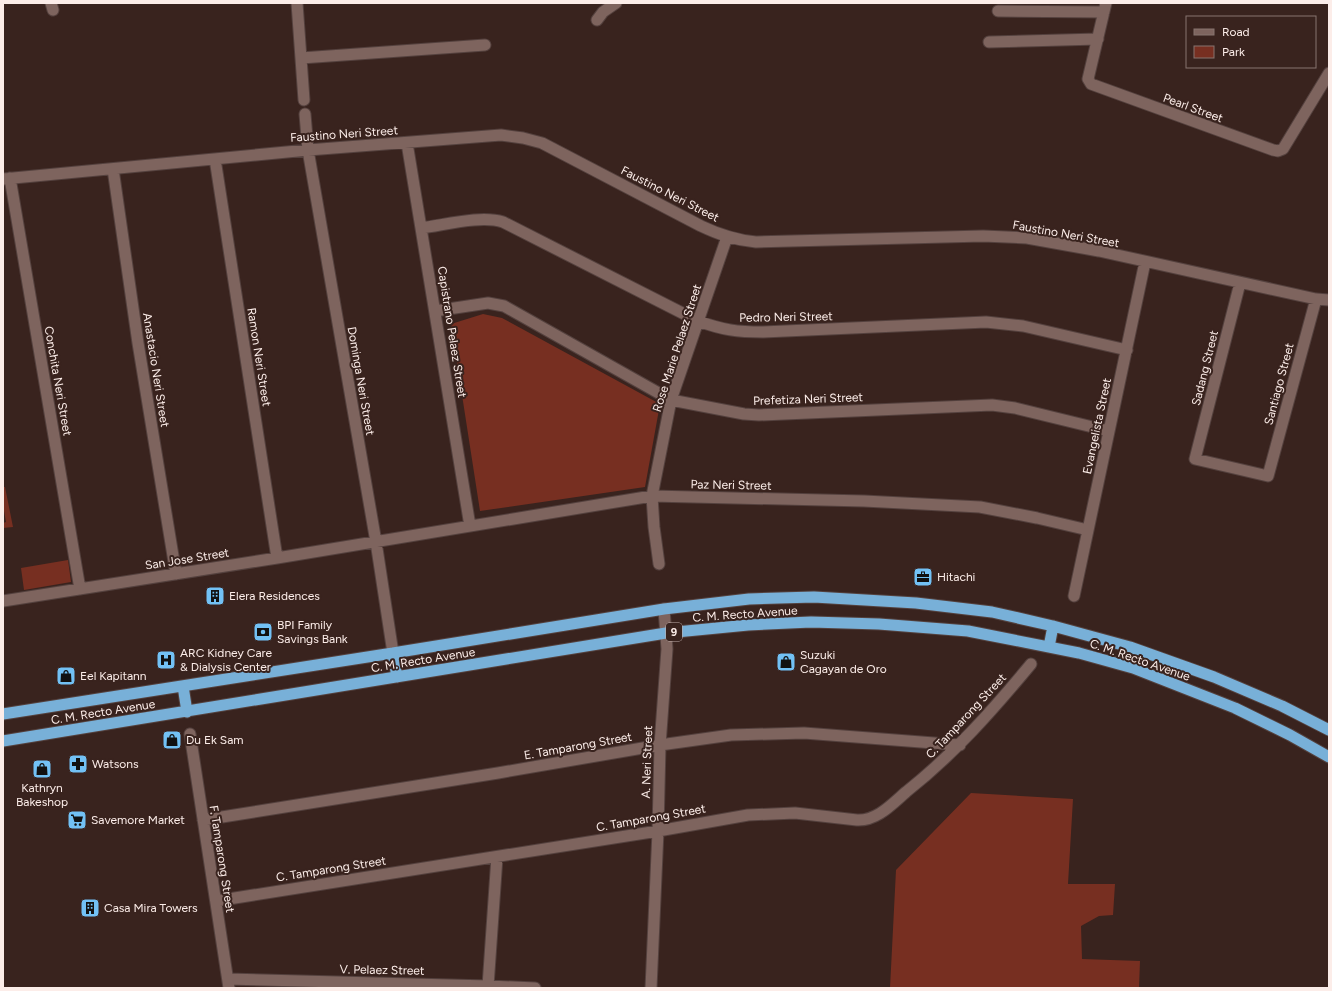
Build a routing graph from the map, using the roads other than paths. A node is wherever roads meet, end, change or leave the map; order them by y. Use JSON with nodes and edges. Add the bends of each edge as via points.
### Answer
{"nodes":[{"id":1,"x":297,"y":3,"type":"edge"},
{"id":2,"x":616,"y":3,"type":"edge"},
{"id":3,"x":1105,"y":7,"type":"edge"},
{"id":4,"x":998,"y":12,"type":"dead end"},
{"id":5,"x":596,"y":20,"type":"dead end"},
{"id":6,"x":1098,"y":40,"type":"junction"},
{"id":7,"x":989,"y":42,"type":"dead end"},
{"id":8,"x":485,"y":45,"type":"dead end"},
{"id":9,"x":301,"y":58,"type":"junction"},
{"id":10,"x":1329,"y":73,"type":"edge"},
{"id":11,"x":304,"y":100,"type":"dead end"},
{"id":12,"x":305,"y":114,"type":"dead end"},
{"id":13,"x":407,"y":142,"type":"junction"},
{"id":14,"x":308,"y":150,"type":"junction"},
{"id":15,"x":215,"y":159,"type":"junction"},
{"id":16,"x":113,"y":169,"type":"junction"},
{"id":17,"x":7,"y":179,"type":"edge"},
{"id":18,"x":421,"y":228,"type":"junction"},
{"id":19,"x":727,"y":237,"type":"junction"},
{"id":20,"x":1145,"y":262,"type":"junction"},
{"id":21,"x":1240,"y":283,"type":"junction"},
{"id":22,"x":1316,"y":299,"type":"junction"},
{"id":23,"x":1329,"y":300,"type":"edge"},
{"id":24,"x":435,"y":311,"type":"junction"},
{"id":25,"x":698,"y":321,"type":"junction"},
{"id":26,"x":1127,"y":350,"type":"junction"},
{"id":27,"x":671,"y":400,"type":"junction"},
{"id":28,"x":1109,"y":431,"type":"junction"},
{"id":29,"x":1268,"y":476,"type":"joint"},
{"id":30,"x":652,"y":496,"type":"junction"},
{"id":31,"x":470,"y":526,"type":"junction"},
{"id":32,"x":1088,"y":530,"type":"junction"},
{"id":33,"x":376,"y":542,"type":"junction"},
{"id":34,"x":277,"y":558,"type":"junction"},
{"id":35,"x":659,"y":564,"type":"dead end"},
{"id":36,"x":176,"y":574,"type":"junction"},
{"id":37,"x":80,"y":589,"type":"junction"},
{"id":38,"x":1074,"y":596,"type":"dead end"},
{"id":39,"x":3,"y":601,"type":"edge"},
{"id":40,"x":664,"y":608,"type":"junction"},
{"id":41,"x":1053,"y":626,"type":"junction"},
{"id":42,"x":666,"y":633,"type":"junction"},
{"id":43,"x":1049,"y":647,"type":"junction"},
{"id":44,"x":393,"y":653,"type":"junction"},
{"id":45,"x":1031,"y":664,"type":"dead end"},
{"id":46,"x":397,"y":677,"type":"junction"},
{"id":47,"x":183,"y":686,"type":"junction"},
{"id":48,"x":187,"y":712,"type":"junction"},
{"id":49,"x":3,"y":714,"type":"edge"},
{"id":50,"x":1329,"y":730,"type":"edge"},
{"id":51,"x":190,"y":734,"type":"dead end"},
{"id":52,"x":3,"y":741,"type":"edge"},
{"id":53,"x":660,"y":745,"type":"junction"},
{"id":54,"x":960,"y":745,"type":"junction"},
{"id":55,"x":1329,"y":757,"type":"edge"},
{"id":56,"x":203,"y":820,"type":"junction"},
{"id":57,"x":658,"y":831,"type":"junction"},
{"id":58,"x":496,"y":857,"type":"junction"},
{"id":59,"x":216,"y":900,"type":"junction"},
{"id":60,"x":229,"y":984,"type":"edge"},
{"id":61,"x":488,"y":986,"type":"junction"},
{"id":62,"x":535,"y":988,"type":"edge"},
{"id":63,"x":651,"y":988,"type":"edge"}],
"edges":[{"from":1,"to":9,"type":"street"},
{"from":2,"to":5,"type":"street"},
{"from":3,"to":4,"type":"street"},
{"from":3,"to":6,"type":"street","name":"Pearl Street"},
{"from":6,"to":7,"type":"street"},
{"from":6,"to":10,"type":"street","name":"Pearl Street","via":[[1088,79],[1090,84],[1278,151],[1283,149]]},
{"from":8,"to":9,"type":"street"},
{"from":9,"to":11,"type":"street"},
{"from":12,"to":14,"type":"street","name":"Dominga Neri Street"},
{"from":13,"to":14,"type":"street","name":"Faustino Neri Street"},
{"from":13,"to":18,"type":"street","name":"Capistrano Pelaez Street"},
{"from":13,"to":19,"type":"street","name":"Faustino Neri Street","via":[[501,136],[542,143]]},
{"from":14,"to":15,"type":"street","name":"Faustino Neri Street"},
{"from":14,"to":33,"type":"street","name":"Dominga Neri Street"},
{"from":15,"to":16,"type":"street","name":"Faustino Neri Street"},
{"from":15,"to":34,"type":"street","name":"Ramon Neri Street"},
{"from":16,"to":17,"type":"street","name":"Faustino Neri Street"},
{"from":16,"to":36,"type":"street","name":"Anastacio Neri Street","via":[[138,343]]},
{"from":17,"to":37,"type":"street","name":"Conchita Neri Street"},
{"from":18,"to":24,"type":"street","name":"Capistrano Pelaez Street"},
{"from":18,"to":25,"type":"street","name":"Pedro Neri Street","via":[[487,219],[503,222]]},
{"from":19,"to":20,"type":"street","name":"Faustino Neri Street","via":[[756,242],[990,236],[1027,238]]},
{"from":19,"to":25,"type":"street","name":"Rose Marie Pelaez Street"},
{"from":20,"to":21,"type":"street","name":"Faustino Neri Street"},
{"from":20,"to":26,"type":"street","name":"Evangelista Street"},
{"from":21,"to":22,"type":"street","name":"Faustino Neri Street"},
{"from":21,"to":29,"type":"street","name":"Sadang Street","via":[[1195,459]]},
{"from":22,"to":23,"type":"street","name":"Faustino Neri Street"},
{"from":22,"to":29,"type":"street","name":"Santiago Street"},
{"from":24,"to":27,"type":"street","name":"Prefetiza Neri Street","via":[[488,303],[504,306]]},
{"from":24,"to":31,"type":"street","name":"Capistrano Pelaez Street"},
{"from":25,"to":26,"type":"street","name":"Pedro Neri Street","via":[[718,329],[740,332],[986,322],[1023,326]]},
{"from":25,"to":27,"type":"street","name":"Rose Marie Pelaez Street"},
{"from":26,"to":28,"type":"street","name":"Evangelista Street"},
{"from":27,"to":28,"type":"street","name":"Prefetiza Neri Street","via":[[759,415],[992,405],[1015,408]]},
{"from":27,"to":30,"type":"street","name":"Rose Marie Pelaez Street"},
{"from":28,"to":32,"type":"street","name":"Evangelista Street"},
{"from":30,"to":31,"type":"street","name":"Paz Neri Street"},
{"from":30,"to":32,"type":"street","name":"Paz Neri Street","via":[[864,501],[980,507]]},
{"from":30,"to":35,"type":"street","name":"Rose Marie Pelaez Street"},
{"from":31,"to":33,"type":"street","name":"Paz Neri Street"},
{"from":32,"to":38,"type":"street","name":"Evangelista Street"},
{"from":33,"to":34,"type":"street","name":"San Jose Street"},
{"from":33,"to":44,"type":"street","name":"Dominga Neri Street"},
{"from":34,"to":36,"type":"street","name":"San Jose Street"},
{"from":36,"to":37,"type":"street","name":"San Jose Street"},
{"from":37,"to":39,"type":"street","name":"San Jose Street"},
{"from":40,"to":41,"type":"highway","name":"C. M. Recto Avenue","number":"9","via":[[749,599],[814,597],[916,603],[992,612]]},
{"from":40,"to":42,"type":"street","name":"A. Neri Street"},
{"from":40,"to":44,"type":"highway","name":"C. M. Recto Avenue","number":"9"},
{"from":41,"to":43,"type":"highway"},
{"from":41,"to":50,"type":"highway","name":"C. M. Recto Avenue","number":"9","via":[[1130,647],[1214,677],[1282,706]]},
{"from":42,"to":43,"type":"highway","name":"C. M. Recto Avenue","number":"9","via":[[811,622],[879,624],[968,631]]},
{"from":42,"to":46,"type":"highway","name":"C. M. Recto Avenue","number":"9"},
{"from":42,"to":53,"type":"street","name":"A. Neri Street"},
{"from":43,"to":55,"type":"highway","name":"C. M. Recto Avenue","number":"9","via":[[1133,668],[1179,686],[1235,708]]},
{"from":44,"to":46,"type":"highway"},
{"from":44,"to":47,"type":"highway","name":"C. M. Recto Avenue","number":"9"},
{"from":45,"to":54,"type":"street","name":"C. Tamparong Street"},
{"from":46,"to":48,"type":"highway","name":"C. M. Recto Avenue","number":"9"},
{"from":47,"to":48,"type":"highway"},
{"from":47,"to":49,"type":"highway","name":"C. M. Recto Avenue","number":"9"},
{"from":48,"to":52,"type":"highway","name":"C. M. Recto Avenue","number":"9"},
{"from":51,"to":56,"type":"street","name":"F. Tamparong Street"},
{"from":53,"to":54,"type":"street","name":"E. Tamparong Street","via":[[731,735],[804,733]]},
{"from":53,"to":56,"type":"street","name":"E. Tamparong Street"},
{"from":53,"to":57,"type":"street","name":"A. Neri Street"},
{"from":54,"to":57,"type":"street","name":"C. Tamparong Street","via":[[931,772],[871,818],[863,820],[795,813],[748,815]]},
{"from":56,"to":59,"type":"street","name":"F. Tamparong Street"},
{"from":57,"to":58,"type":"street","name":"C. Tamparong Street"},
{"from":57,"to":63,"type":"street","name":"A. Neri Street"},
{"from":58,"to":59,"type":"street","name":"C. Tamparong Street"},
{"from":58,"to":61,"type":"street"},
{"from":59,"to":60,"type":"street","name":"F. Tamparong Street"},
{"from":60,"to":61,"type":"street","name":"V. Pelaez Street"},
{"from":61,"to":62,"type":"street","name":"V. Pelaez Street"}]}
